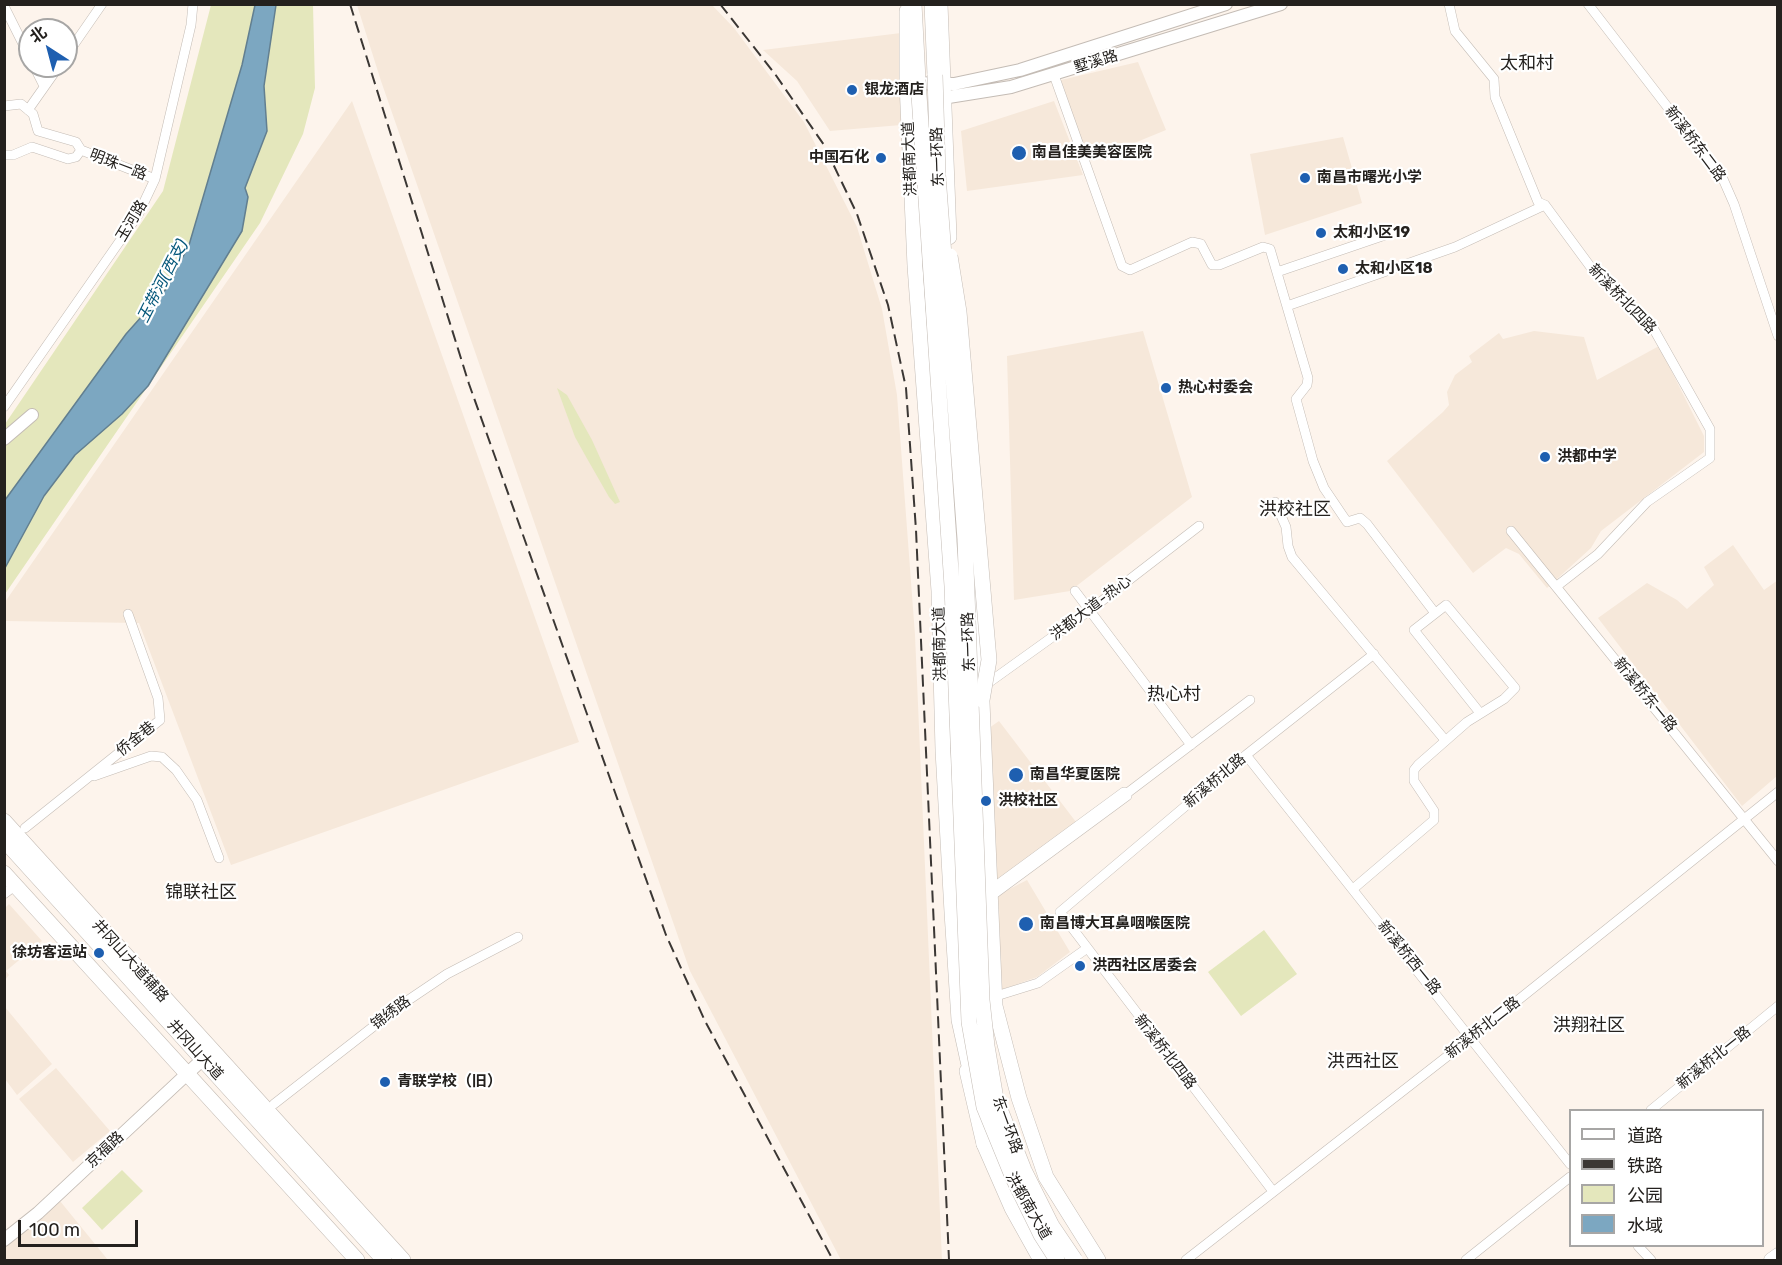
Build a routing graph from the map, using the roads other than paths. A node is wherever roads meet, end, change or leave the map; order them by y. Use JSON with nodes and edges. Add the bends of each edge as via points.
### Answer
{"nodes":[{"id":1,"x":102,"y":4,"type":"edge"},
{"id":2,"x":193,"y":4,"type":"edge"},
{"id":3,"x":907,"y":4,"type":"edge"},
{"id":4,"x":914,"y":4,"type":"edge"},
{"id":5,"x":932,"y":4,"type":"edge"},
{"id":6,"x":940,"y":4,"type":"edge"},
{"id":7,"x":1226,"y":4,"type":"edge"},
{"id":8,"x":1281,"y":4,"type":"edge"},
{"id":9,"x":1449,"y":4,"type":"edge"},
{"id":10,"x":1588,"y":4,"type":"edge"},
{"id":11,"x":4,"y":6,"type":"edge"},
{"id":12,"x":18,"y":34,"type":"edge"},
{"id":13,"x":78,"y":39,"type":"edge"},
{"id":14,"x":1054,"y":75,"type":"junction"},
{"id":15,"x":40,"y":78,"type":"edge"},
{"id":16,"x":50,"y":78,"type":"edge"},
{"id":17,"x":907,"y":83,"type":"junction"},
{"id":18,"x":44,"y":86,"type":"junction"},
{"id":19,"x":945,"y":91,"type":"junction"},
{"id":20,"x":908,"y":103,"type":"junction"},
{"id":21,"x":4,"y":106,"type":"edge"},
{"id":22,"x":27,"y":110,"type":"junction"},
{"id":23,"x":81,"y":150,"type":"junction"},
{"id":24,"x":4,"y":155,"type":"edge"},
{"id":25,"x":938,"y":175,"type":"junction"},
{"id":26,"x":155,"y":179,"type":"junction"},
{"id":27,"x":1545,"y":205,"type":"junction"},
{"id":28,"x":1400,"y":230,"type":"dead end"},
{"id":29,"x":1277,"y":272,"type":"junction"},
{"id":30,"x":1287,"y":306,"type":"junction"},
{"id":31,"x":1778,"y":336,"type":"edge"},
{"id":32,"x":4,"y":407,"type":"edge"},
{"id":33,"x":32,"y":415,"type":"dead end"},
{"id":34,"x":4,"y":439,"type":"edge"},
{"id":35,"x":1275,"y":502,"type":"dead end"},
{"id":36,"x":1199,"y":526,"type":"dead end"},
{"id":37,"x":1511,"y":531,"type":"dead end"},
{"id":38,"x":1557,"y":586,"type":"junction"},
{"id":39,"x":1075,"y":591,"type":"dead end"},
{"id":40,"x":1090,"y":610,"type":"junction"},
{"id":41,"x":1436,"y":613,"type":"junction"},
{"id":42,"x":128,"y":614,"type":"dead end"},
{"id":43,"x":1374,"y":654,"type":"junction"},
{"id":44,"x":982,"y":694,"type":"junction"},
{"id":45,"x":1250,"y":700,"type":"dead end"},
{"id":46,"x":1480,"y":713,"type":"junction"},
{"id":47,"x":1445,"y":740,"type":"junction"},
{"id":48,"x":1191,"y":745,"type":"junction"},
{"id":49,"x":1246,"y":755,"type":"junction"},
{"id":50,"x":86,"y":779,"type":"junction"},
{"id":51,"x":1778,"y":792,"type":"edge"},
{"id":52,"x":1744,"y":819,"type":"junction"},
{"id":53,"x":4,"y":821,"type":"edge"},
{"id":54,"x":25,"y":828,"type":"dead end"},
{"id":55,"x":4,"y":840,"type":"edge"},
{"id":56,"x":4,"y":851,"type":"edge"},
{"id":57,"x":219,"y":858,"type":"dead end"},
{"id":58,"x":1778,"y":861,"type":"edge"},
{"id":59,"x":4,"y":873,"type":"edge"},
{"id":60,"x":1353,"y":889,"type":"junction"},
{"id":61,"x":10,"y":890,"type":"edge"},
{"id":62,"x":989,"y":894,"type":"junction"},
{"id":63,"x":1059,"y":912,"type":"joint"},
{"id":64,"x":518,"y":937,"type":"dead end"},
{"id":65,"x":1086,"y":949,"type":"junction"},
{"id":66,"x":994,"y":1001,"type":"junction"},
{"id":67,"x":1778,"y":1006,"type":"edge"},
{"id":68,"x":959,"y":1020,"type":"junction"},
{"id":69,"x":1472,"y":1037,"type":"junction"},
{"id":70,"x":196,"y":1065,"type":"junction"},
{"id":71,"x":274,"y":1104,"type":"dead end"},
{"id":72,"x":1652,"y":1109,"type":"edge"},
{"id":73,"x":1569,"y":1163,"type":"edge"},
{"id":74,"x":1569,"y":1178,"type":"edge"},
{"id":75,"x":1272,"y":1190,"type":"junction"},
{"id":76,"x":4,"y":1240,"type":"edge"},
{"id":77,"x":1640,"y":1247,"type":"edge"},
{"id":78,"x":1778,"y":1255,"type":"edge"},
{"id":79,"x":357,"y":1260,"type":"edge"},
{"id":80,"x":375,"y":1260,"type":"edge"},
{"id":81,"x":384,"y":1260,"type":"edge"},
{"id":82,"x":403,"y":1260,"type":"edge"},
{"id":83,"x":1041,"y":1260,"type":"edge"},
{"id":84,"x":1057,"y":1260,"type":"edge"},
{"id":85,"x":1062,"y":1260,"type":"edge"},
{"id":86,"x":1075,"y":1260,"type":"edge"},
{"id":87,"x":1088,"y":1260,"type":"edge"},
{"id":88,"x":1098,"y":1260,"type":"edge"},
{"id":89,"x":1186,"y":1260,"type":"edge"},
{"id":90,"x":1466,"y":1260,"type":"edge"},
{"id":91,"x":1651,"y":1260,"type":"edge"},
{"id":92,"x":1771,"y":1260,"type":"edge"}],
"edges":[{"from":1,"to":13,"type":"street"},
{"from":2,"to":26,"type":"street","name":"玉河路"},
{"from":3,"to":17,"type":"main road","name":"洪都南大道"},
{"from":4,"to":84,"type":"main road","name":"东一环路","bridge":true,"via":[[952,586],[969,1022],[984,1107],[1013,1178]]},
{"from":5,"to":25,"type":"main road","name":"东一环路","bridge":true},
{"from":6,"to":19,"type":"main road","name":"洪都南大道"},
{"from":7,"to":19,"type":"street","name":"墅溪路"},
{"from":8,"to":14,"type":"street","name":"墅溪路"},
{"from":9,"to":27,"type":"street","name":"新溪桥北四路","via":[[1455,32],[1494,79],[1495,97],[1538,202]]},
{"from":10,"to":31,"type":"street","name":"新溪桥东二路","via":[[1723,179]]},
{"from":11,"to":12,"type":"street"},
{"from":14,"to":19,"type":"street","name":"墅溪路","via":[[1011,87]]},
{"from":14,"to":29,"type":"street","via":[[1122,266],[1130,270],[1198,242],[1212,265],[1266,246]]},
{"from":15,"to":18,"type":"street"},
{"from":16,"to":18,"type":"street"},
{"from":17,"to":19,"type":"street","name":"墅溪路"},
{"from":17,"to":20,"type":"main road","name":"洪都南大道"},
{"from":18,"to":22,"type":"street"},
{"from":19,"to":20,"type":"street","name":"墅溪路"},
{"from":19,"to":44,"type":"main road","name":"洪都南大道","via":[[950,286]]},
{"from":20,"to":68,"type":"main road","name":"洪都南大道","via":[[915,266],[939,591],[943,750]]},
{"from":21,"to":22,"type":"street","via":[[21,104]]},
{"from":22,"to":23,"type":"street","name":"明珠一路","via":[[33,114],[38,130],[76,142]]},
{"from":23,"to":24,"type":"street","name":"明珠一路","via":[[76,158],[68,159],[32,147]]},
{"from":23,"to":26,"type":"street","name":"明珠一路"},
{"from":25,"to":44,"type":"main road","bridge":true,"via":[[959,312],[989,660]]},
{"from":25,"to":86,"type":"main road","name":"东一环路","bridge":true,"via":[[965,539],[982,1000],[987,1046],[996,1099],[1024,1170],[1052,1226]]},
{"from":26,"to":32,"type":"street","name":"玉河路","via":[[138,215]]},
{"from":27,"to":30,"type":"street","via":[[1455,247]]},
{"from":27,"to":38,"type":"street","name":"新溪桥北四路","via":[[1598,277],[1652,326],[1710,429],[1712,446],[1710,458],[1647,502],[1598,554]]},
{"from":28,"to":29,"type":"street"},
{"from":29,"to":30,"type":"street"},
{"from":30,"to":41,"type":"street","via":[[1308,378],[1296,399],[1312,461],[1324,488],[1347,522],[1360,518],[1367,524]]},
{"from":33,"to":34,"type":"street"},
{"from":35,"to":43,"type":"street","via":[[1286,527],[1292,557]]},
{"from":36,"to":40,"type":"street","name":"洪都大道-热心"},
{"from":37,"to":38,"type":"street","name":"新溪桥东一路"},
{"from":38,"to":52,"type":"street","name":"新溪桥东一路"},
{"from":39,"to":40,"type":"street"},
{"from":40,"to":44,"type":"street","name":"洪都大道-热心"},
{"from":40,"to":48,"type":"street"},
{"from":41,"to":46,"type":"street","via":[[1413,630]]},
{"from":41,"to":46,"type":"street","via":[[1446,605],[1515,688]]},
{"from":42,"to":50,"type":"street","name":"侨金巷","via":[[158,698],[160,720]]},
{"from":43,"to":47,"type":"street"},
{"from":43,"to":49,"type":"street","name":"新溪桥北路"},
{"from":44,"to":62,"type":"main road","name":"洪都南大道"},
{"from":45,"to":48,"type":"street"},
{"from":46,"to":47,"type":"street"},
{"from":47,"to":60,"type":"street","via":[[1414,770],[1417,786],[1434,812],[1432,822]]},
{"from":48,"to":62,"type":"street","via":[[1127,796]]},
{"from":49,"to":60,"type":"street","name":"新溪桥西一路"},
{"from":49,"to":63,"type":"street","name":"新溪桥北路"},
{"from":50,"to":54,"type":"street","name":"侨金巷"},
{"from":50,"to":57,"type":"street","via":[[151,756],[162,757],[197,800]]},
{"from":51,"to":52,"type":"street","name":"新溪桥北二路"},
{"from":52,"to":58,"type":"street","name":"新溪桥东一路"},
{"from":52,"to":69,"type":"street","name":"新溪桥北二路"},
{"from":53,"to":82,"type":"main road","name":"井冈山大道辅路"},
{"from":55,"to":70,"type":"main road","name":"井冈山大道"},
{"from":56,"to":70,"type":"main road","name":"井冈山大道"},
{"from":59,"to":61,"type":"main road"},
{"from":60,"to":69,"type":"street","name":"新溪桥西一路"},
{"from":61,"to":70,"type":"main road"},
{"from":62,"to":66,"type":"main road","name":"洪都南大道"},
{"from":63,"to":65,"type":"street","name":"新溪桥北四路"},
{"from":64,"to":71,"type":"street","name":"锦绣路","via":[[447,974],[401,1005]]},
{"from":65,"to":66,"type":"street","via":[[1038,982]]},
{"from":65,"to":75,"type":"street","name":"新溪桥北四路"},
{"from":66,"to":87,"type":"main road","via":[[999,1058],[1020,1130],[1038,1179]]},
{"from":66,"to":88,"type":"main road","name":"洪都南大道","via":[[1019,1098],[1046,1177]]},
{"from":67,"to":72,"type":"street","name":"新溪桥北一路"},
{"from":68,"to":83,"type":"main road","via":[[984,1144],[1012,1208]]},
{"from":68,"to":85,"type":"main road","name":"洪都南大道","via":[[975,1090],[1014,1187]]},
{"from":69,"to":73,"type":"street","name":"新溪桥西一路"},
{"from":69,"to":75,"type":"street","name":"新溪桥北二路"},
{"from":70,"to":76,"type":"street","name":"京福路"},
{"from":70,"to":79,"type":"main road"},
{"from":70,"to":80,"type":"main road","name":"井冈山大道"},
{"from":70,"to":81,"type":"main road","name":"井冈山大道"},
{"from":74,"to":90,"type":"street"},
{"from":75,"to":89,"type":"street","name":"新溪桥北二路"},
{"from":77,"to":91,"type":"street"},
{"from":78,"to":92,"type":"main road"}]}
